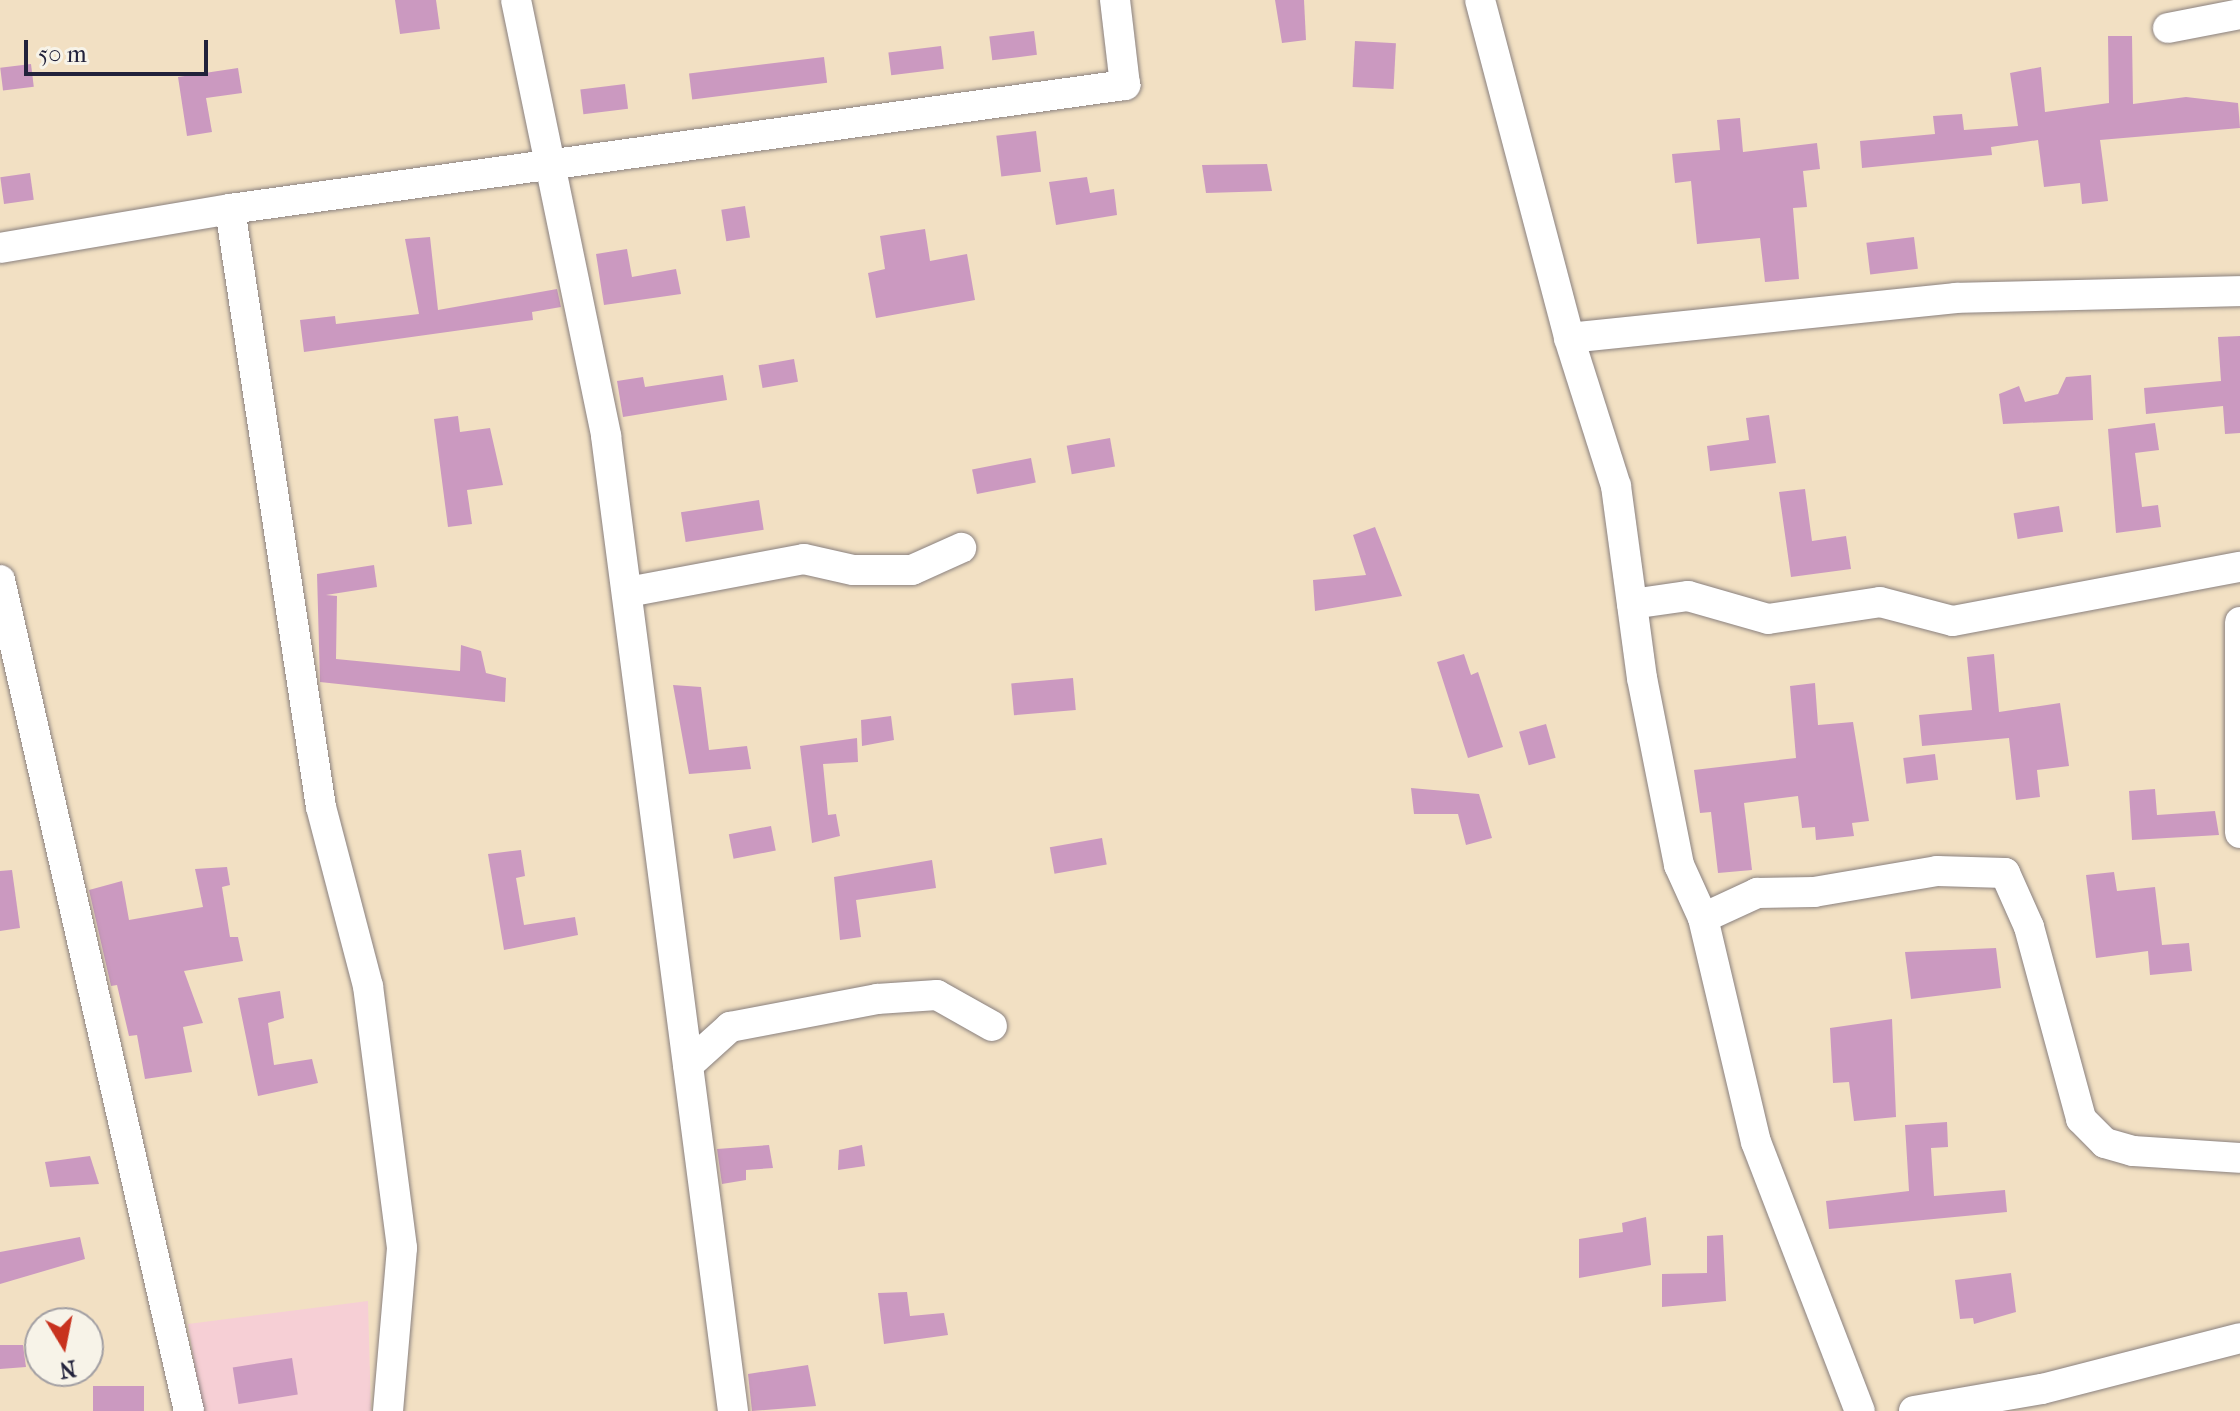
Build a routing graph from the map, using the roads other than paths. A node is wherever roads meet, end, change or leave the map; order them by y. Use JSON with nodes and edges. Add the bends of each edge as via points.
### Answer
{"nodes":[{"id":1,"x":516,"y":0,"type":"edge"},
{"id":2,"x":1115,"y":0,"type":"edge"},
{"id":3,"x":1480,"y":0,"type":"edge"},
{"id":4,"x":2240,"y":14,"type":"edge"},
{"id":5,"x":2168,"y":28,"type":"dead end"},
{"id":6,"x":550,"y":169,"type":"junction"},
{"id":7,"x":230,"y":209,"type":"junction"},
{"id":8,"x":0,"y":248,"type":"edge"},
{"id":9,"x":2240,"y":291,"type":"edge"},
{"id":10,"x":1569,"y":338,"type":"junction"},
{"id":11,"x":961,"y":548,"type":"dead end"},
{"id":12,"x":2240,"y":567,"type":"edge"},
{"id":13,"x":0,"y":580,"type":"edge"},
{"id":14,"x":628,"y":592,"type":"junction"},
{"id":15,"x":1632,"y":604,"type":"junction"},
{"id":16,"x":2240,"y":622,"type":"edge"},
{"id":17,"x":2240,"y":833,"type":"edge"},
{"id":18,"x":1703,"y":918,"type":"junction"},
{"id":19,"x":992,"y":1026,"type":"dead end"},
{"id":20,"x":688,"y":1065,"type":"junction"},
{"id":21,"x":2240,"y":1158,"type":"edge"},
{"id":22,"x":2240,"y":1338,"type":"edge"},
{"id":23,"x":189,"y":1411,"type":"edge"},
{"id":24,"x":388,"y":1411,"type":"edge"},
{"id":25,"x":733,"y":1411,"type":"edge"},
{"id":26,"x":1860,"y":1411,"type":"edge"},
{"id":27,"x":1914,"y":1411,"type":"edge"}],
"edges":[{"from":1,"to":6,"type":"street"},
{"from":2,"to":6,"type":"street","via":[[1125,85]]},
{"from":3,"to":10,"type":"street"},
{"from":4,"to":5,"type":"street"},
{"from":6,"to":7,"type":"street"},
{"from":6,"to":14,"type":"street","via":[[606,436]]},
{"from":7,"to":8,"type":"street"},
{"from":7,"to":24,"type":"street","via":[[321,807],[368,986],[402,1248]]},
{"from":9,"to":10,"type":"street","via":[[1956,298]]},
{"from":10,"to":15,"type":"street","via":[[1616,486]]},
{"from":11,"to":14,"type":"street","via":[[912,570],[853,570],[804,559]]},
{"from":12,"to":15,"type":"street","via":[[1953,621],[1880,602],[1768,619],[1688,596]]},
{"from":13,"to":23,"type":"street"},
{"from":14,"to":20,"type":"street"},
{"from":15,"to":18,"type":"street","via":[[1679,865]]},
{"from":16,"to":17,"type":"street"},
{"from":18,"to":21,"type":"street","via":[[1757,893],[1814,892],[1937,871],[2005,873],[2029,927],[2081,1119],[2105,1143],[2133,1151]]},
{"from":18,"to":26,"type":"street","via":[[1756,1142]]},
{"from":19,"to":20,"type":"street","via":[[937,995],[877,999],[730,1027]]},
{"from":20,"to":25,"type":"street"},
{"from":22,"to":27,"type":"street","via":[[2042,1389]]}]}
